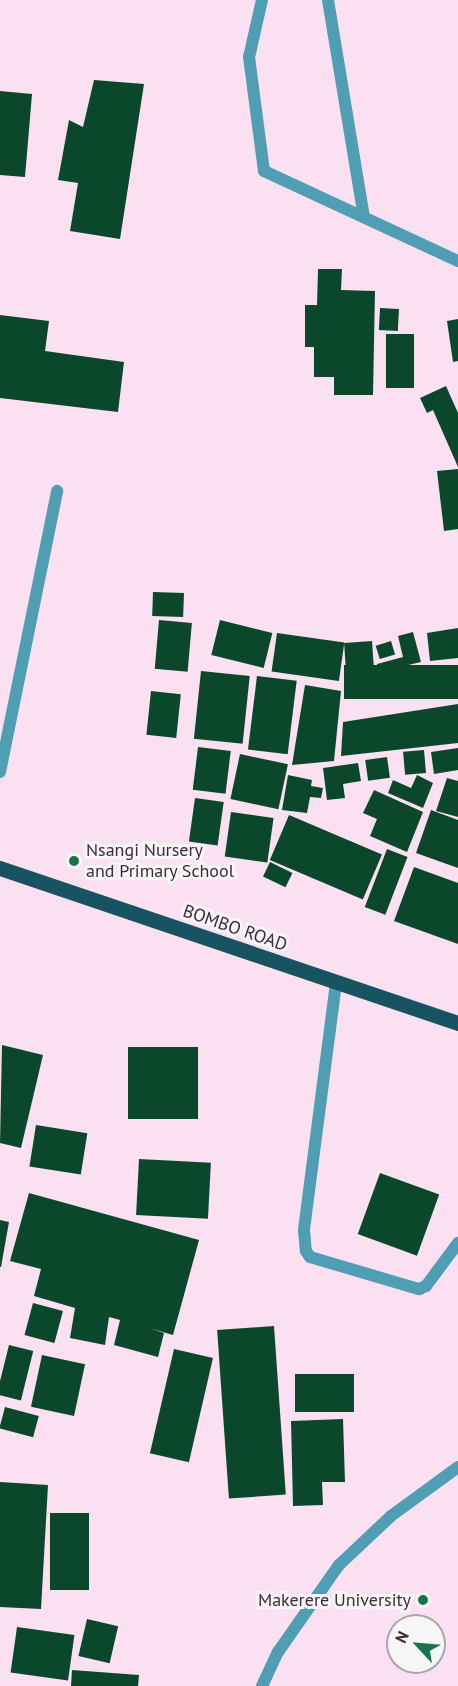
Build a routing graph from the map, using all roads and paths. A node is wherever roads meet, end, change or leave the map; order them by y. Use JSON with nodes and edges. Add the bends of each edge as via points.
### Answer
{"nodes":[{"id":1,"x":262,"y":0,"type":"edge"},
{"id":2,"x":328,"y":0,"type":"edge"},
{"id":3,"x":364,"y":217,"type":"junction"},
{"id":4,"x":458,"y":261,"type":"edge"},
{"id":5,"x":57,"y":491,"type":"dead end"},
{"id":6,"x":0,"y":772,"type":"edge"},
{"id":7,"x":0,"y":868,"type":"edge"},
{"id":8,"x":336,"y":983,"type":"junction"},
{"id":9,"x":458,"y":1023,"type":"edge"},
{"id":10,"x":458,"y":1243,"type":"edge"},
{"id":11,"x":458,"y":1467,"type":"edge"},
{"id":12,"x":262,"y":1686,"type":"edge"}],
"edges":[{"from":1,"to":3,"type":"street","via":[[249,57],[264,171]]},
{"from":2,"to":3,"type":"street"},
{"from":3,"to":4,"type":"street"},
{"from":5,"to":6,"type":"street"},
{"from":7,"to":8,"type":"main road","name":"BOMBO ROAD"},
{"from":8,"to":9,"type":"main road","name":"BOMBO ROAD"},
{"from":8,"to":10,"type":"street","via":[[304,1230],[306,1251],[310,1257],[419,1288],[426,1286]]},
{"from":11,"to":12,"type":"street","via":[[391,1516],[339,1565],[278,1652]]}]}
